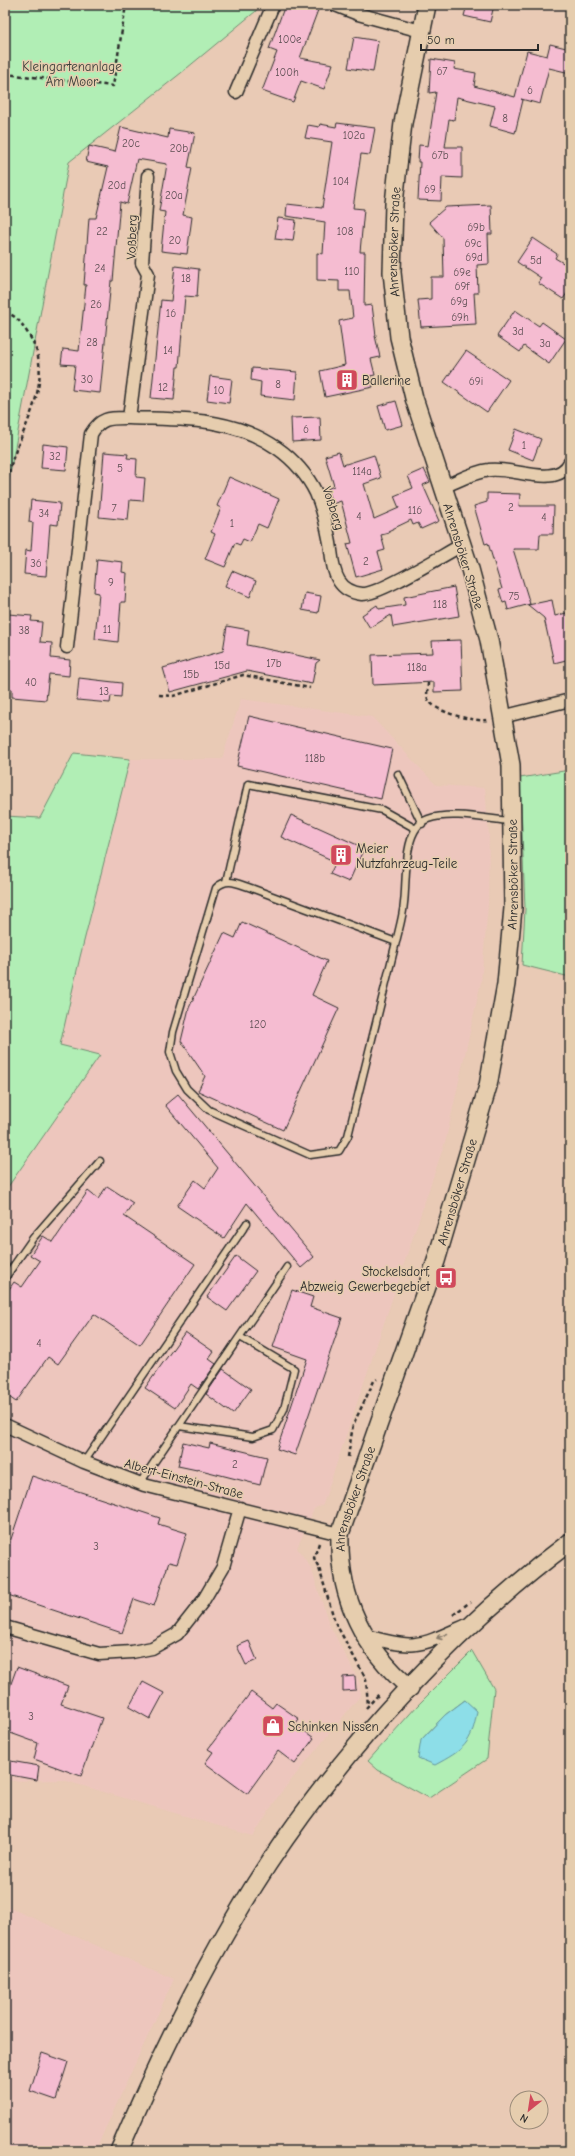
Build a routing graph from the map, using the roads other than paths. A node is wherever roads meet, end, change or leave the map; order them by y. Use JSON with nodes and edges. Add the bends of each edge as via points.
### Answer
{"nodes":[{"id":1,"x":273,"y":5,"type":"edge"},
{"id":2,"x":335,"y":5,"type":"edge"},
{"id":3,"x":427,"y":5,"type":"edge"},
{"id":4,"x":421,"y":31,"type":"junction"},
{"id":5,"x":236,"y":92,"type":"dead end"},
{"id":6,"x":148,"y":176,"type":"dead end"},
{"id":7,"x":129,"y":418,"type":"junction"},
{"id":8,"x":570,"y":462,"type":"edge"},
{"id":9,"x":443,"y":487,"type":"junction"},
{"id":10,"x":462,"y":545,"type":"junction"},
{"id":11,"x":67,"y":646,"type":"dead end"},
{"id":12,"x":570,"y":700,"type":"edge"},
{"id":13,"x":502,"y":717,"type":"junction"},
{"id":14,"x":398,"y":774,"type":"dead end"},
{"id":15,"x":512,"y":821,"type":"junction"},
{"id":16,"x":422,"y":824,"type":"junction"},
{"id":17,"x":416,"y":829,"type":"junction"},
{"id":18,"x":226,"y":882,"type":"junction"},
{"id":19,"x":396,"y":942,"type":"junction"},
{"id":20,"x":100,"y":1161,"type":"dead end"},
{"id":21,"x":247,"y":1223,"type":"dead end"},
{"id":22,"x":287,"y":1267,"type":"dead end"},
{"id":23,"x":5,"y":1278,"type":"edge"},
{"id":24,"x":240,"y":1337,"type":"junction"},
{"id":25,"x":5,"y":1425,"type":"edge"},
{"id":26,"x":179,"y":1426,"type":"junction"},
{"id":27,"x":84,"y":1462,"type":"junction"},
{"id":28,"x":140,"y":1483,"type":"junction"},
{"id":29,"x":240,"y":1508,"type":"junction"},
{"id":30,"x":340,"y":1534,"type":"junction"},
{"id":31,"x":570,"y":1542,"type":"edge"},
{"id":32,"x":477,"y":1620,"type":"junction"},
{"id":33,"x":5,"y":1627,"type":"edge"},
{"id":34,"x":364,"y":1636,"type":"junction"},
{"id":35,"x":410,"y":1688,"type":"junction"},
{"id":36,"x":119,"y":2151,"type":"edge"}],
"edges":[{"from":1,"to":5,"type":"street"},
{"from":2,"to":4,"type":"street"},
{"from":3,"to":4,"type":"street","name":"Ahrensböker Straße"},
{"from":4,"to":9,"type":"street","name":"Ahrensböker Straße","via":[[403,123],[394,204],[392,272],[399,337],[414,398]]},
{"from":6,"to":7,"type":"street","name":"Voßberg","via":[[142,263],[148,274]]},
{"from":7,"to":10,"type":"street","name":"Voßberg","via":[[213,421],[250,433],[278,448],[297,465],[316,493],[328,534],[334,570],[339,581],[349,590],[363,594],[381,589]]},
{"from":7,"to":11,"type":"street","name":"Voßberg","via":[[110,418],[97,424],[91,434]]},
{"from":8,"to":9,"type":"street","via":[[567,468],[550,476],[490,470]]},
{"from":9,"to":10,"type":"street","name":"Ahrensböker Straße"},
{"from":10,"to":13,"type":"street","name":"Ahrensböker Straße","via":[[489,640]]},
{"from":12,"to":13,"type":"street"},
{"from":13,"to":15,"type":"street","name":"Ahrensböker Straße","via":[[511,765]]},
{"from":14,"to":16,"type":"lane"},
{"from":15,"to":16,"type":"lane","via":[[446,816],[427,819]]},
{"from":15,"to":30,"type":"street","name":"Ahrensböker Straße","via":[[513,908],[506,984],[488,1086],[436,1261]]},
{"from":16,"to":17,"type":"lane"},
{"from":17,"to":18,"type":"lane","via":[[382,810],[248,784]]},
{"from":17,"to":19,"type":"lane","via":[[408,855],[404,911]]},
{"from":18,"to":19,"type":"lane","via":[[231,881],[251,888]]},
{"from":18,"to":19,"type":"lane","via":[[222,882],[216,888],[173,1032],[170,1052],[176,1071],[187,1089],[209,1110],[310,1155],[339,1151],[348,1136]]},
{"from":20,"to":23,"type":"lane","via":[[33,1238]]},
{"from":21,"to":27,"type":"lane"},
{"from":22,"to":24,"type":"lane"},
{"from":24,"to":26,"type":"lane"},
{"from":24,"to":26,"type":"lane","via":[[294,1369],[284,1409],[273,1430],[252,1437]]},
{"from":25,"to":27,"type":"street","name":"Albert-Einstein-Straße"},
{"from":26,"to":28,"type":"lane"},
{"from":27,"to":28,"type":"street","name":"Albert-Einstein-Straße"},
{"from":28,"to":29,"type":"street","name":"Albert-Einstein-Straße"},
{"from":29,"to":30,"type":"street","name":"Albert-Einstein-Straße"},
{"from":29,"to":33,"type":"street","via":[[223,1567],[203,1601],[177,1634],[152,1648],[98,1654]]},
{"from":30,"to":34,"type":"street","name":"Ahrensböker Straße","via":[[342,1577]]},
{"from":31,"to":32,"type":"street"},
{"from":32,"to":34,"type":"street","one_way":true,"via":[[425,1644],[412,1646]]},
{"from":32,"to":35,"type":"street"},
{"from":34,"to":35,"type":"street","name":"Ahrensböker Straße","via":[[387,1668]]},
{"from":35,"to":36,"type":"street","via":[[337,1771],[268,1865],[224,1936],[185,2011]]}]}
